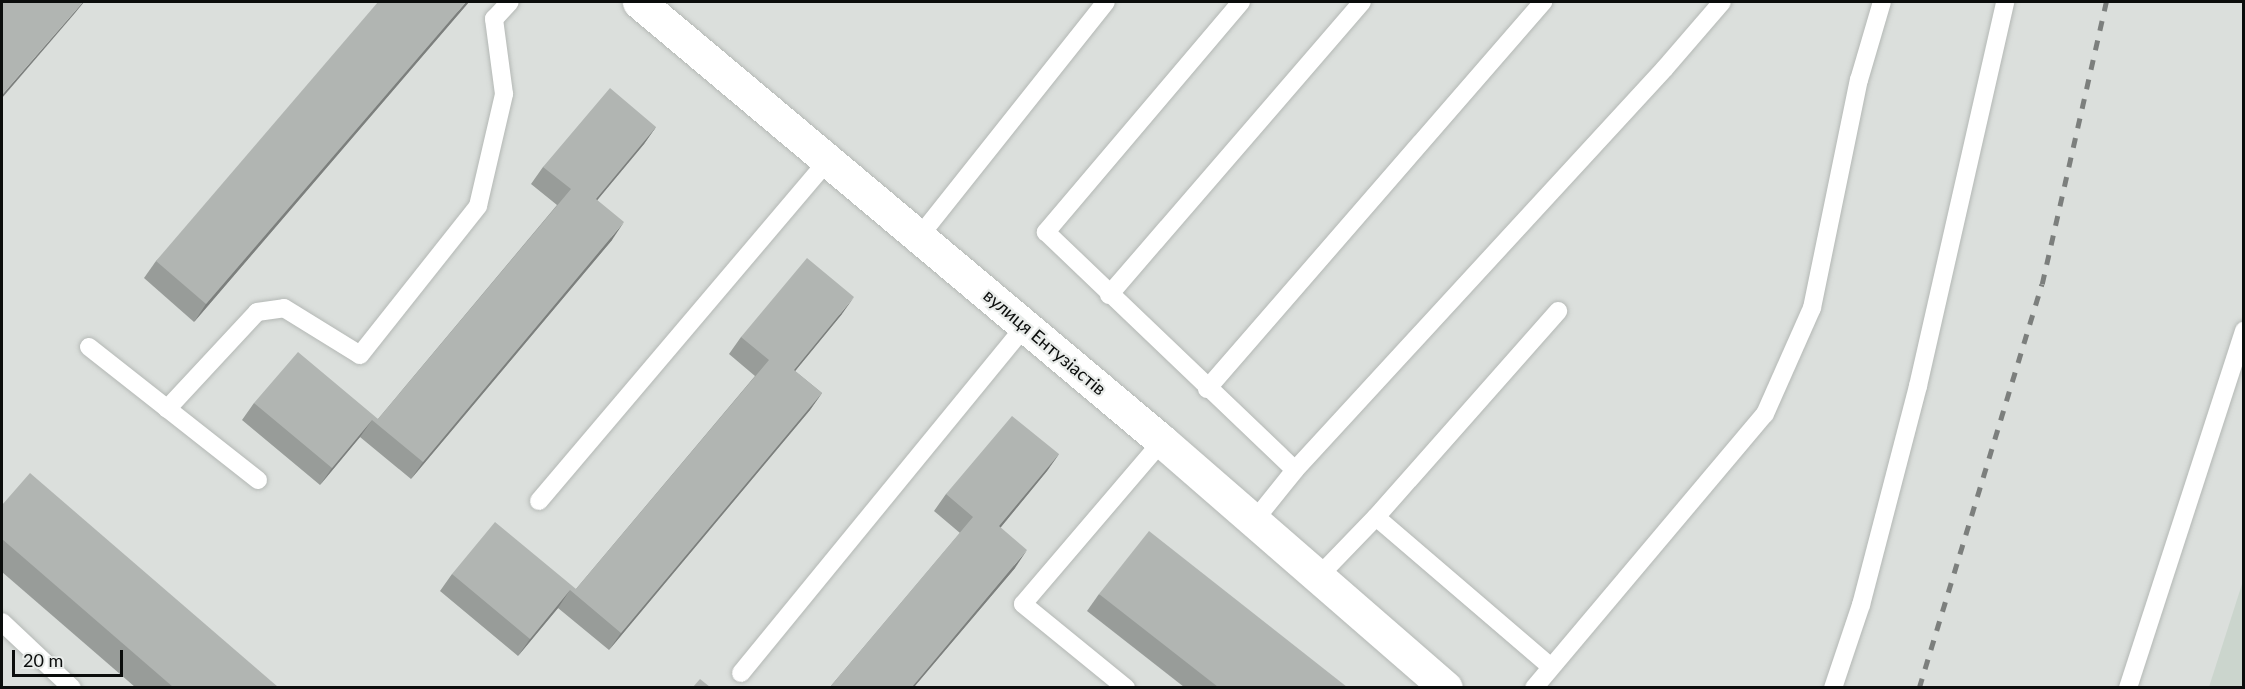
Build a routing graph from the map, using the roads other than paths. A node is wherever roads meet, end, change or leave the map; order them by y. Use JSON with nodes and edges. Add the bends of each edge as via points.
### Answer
{"nodes":[{"id":1,"x":510,"y":2,"type":"edge"},
{"id":2,"x":639,"y":2,"type":"edge"},
{"id":3,"x":1107,"y":2,"type":"edge"},
{"id":4,"x":1241,"y":2,"type":"edge"},
{"id":5,"x":1362,"y":2,"type":"edge"},
{"id":6,"x":1542,"y":2,"type":"edge"},
{"id":7,"x":1722,"y":2,"type":"edge"},
{"id":8,"x":1881,"y":2,"type":"edge"},
{"id":9,"x":2005,"y":2,"type":"edge"},
{"id":10,"x":828,"y":160,"type":"junction"},
{"id":11,"x":919,"y":237,"type":"junction"},
{"id":12,"x":1109,"y":295,"type":"junction"},
{"id":13,"x":1557,"y":311,"type":"dead end"},
{"id":14,"x":1025,"y":326,"type":"junction"},
{"id":15,"x":2244,"y":330,"type":"edge"},
{"id":16,"x":89,"y":347,"type":"dead end"},
{"id":17,"x":1207,"y":389,"type":"junction"},
{"id":18,"x":166,"y":409,"type":"junction"},
{"id":19,"x":1162,"y":441,"type":"junction"},
{"id":20,"x":1294,"y":470,"type":"junction"},
{"id":21,"x":258,"y":480,"type":"dead end"},
{"id":22,"x":539,"y":501,"type":"dead end"},
{"id":23,"x":1377,"y":517,"type":"junction"},
{"id":24,"x":1254,"y":521,"type":"junction"},
{"id":25,"x":1318,"y":577,"type":"junction"},
{"id":26,"x":2,"y":622,"type":"edge"},
{"id":27,"x":1550,"y":666,"type":"junction"},
{"id":28,"x":741,"y":673,"type":"dead end"},
{"id":29,"x":72,"y":687,"type":"edge"},
{"id":30,"x":1126,"y":687,"type":"edge"},
{"id":31,"x":1446,"y":687,"type":"edge"},
{"id":32,"x":1533,"y":687,"type":"edge"},
{"id":33,"x":1833,"y":687,"type":"edge"},
{"id":34,"x":2128,"y":687,"type":"edge"}],
"edges":[{"from":1,"to":18,"type":"lane","via":[[494,20],[504,94],[478,206],[360,355],[284,308],[257,312]]},
{"from":2,"to":10,"type":"street","name":"вулиця Ентузіастів"},
{"from":3,"to":11,"type":"lane"},
{"from":4,"to":12,"type":"lane","via":[[1046,232]]},
{"from":5,"to":12,"type":"lane"},
{"from":6,"to":17,"type":"lane"},
{"from":7,"to":20,"type":"lane"},
{"from":8,"to":27,"type":"lane","via":[[1859,80],[1812,308],[1765,414]]},
{"from":9,"to":33,"type":"lane","via":[[1918,386],[1861,605]]},
{"from":10,"to":11,"type":"street","name":"вулиця Ентузіастів"},
{"from":10,"to":22,"type":"lane"},
{"from":11,"to":14,"type":"street","name":"вулиця Ентузіастів"},
{"from":12,"to":17,"type":"lane"},
{"from":13,"to":23,"type":"lane"},
{"from":14,"to":19,"type":"street","name":"вулиця Ентузіастів"},
{"from":14,"to":28,"type":"lane"},
{"from":15,"to":34,"type":"lane"},
{"from":16,"to":18,"type":"lane"},
{"from":17,"to":20,"type":"lane"},
{"from":18,"to":21,"type":"lane"},
{"from":19,"to":24,"type":"street","name":"вулиця Ентузіастів"},
{"from":19,"to":30,"type":"lane","via":[[1023,604]]},
{"from":20,"to":24,"type":"lane"},
{"from":23,"to":25,"type":"lane"},
{"from":23,"to":27,"type":"lane"},
{"from":24,"to":25,"type":"street","name":"вулиця Ентузіастів"},
{"from":25,"to":31,"type":"street","name":"вулиця Ентузіастів"},
{"from":26,"to":29,"type":"lane"},
{"from":27,"to":32,"type":"lane"}]}
